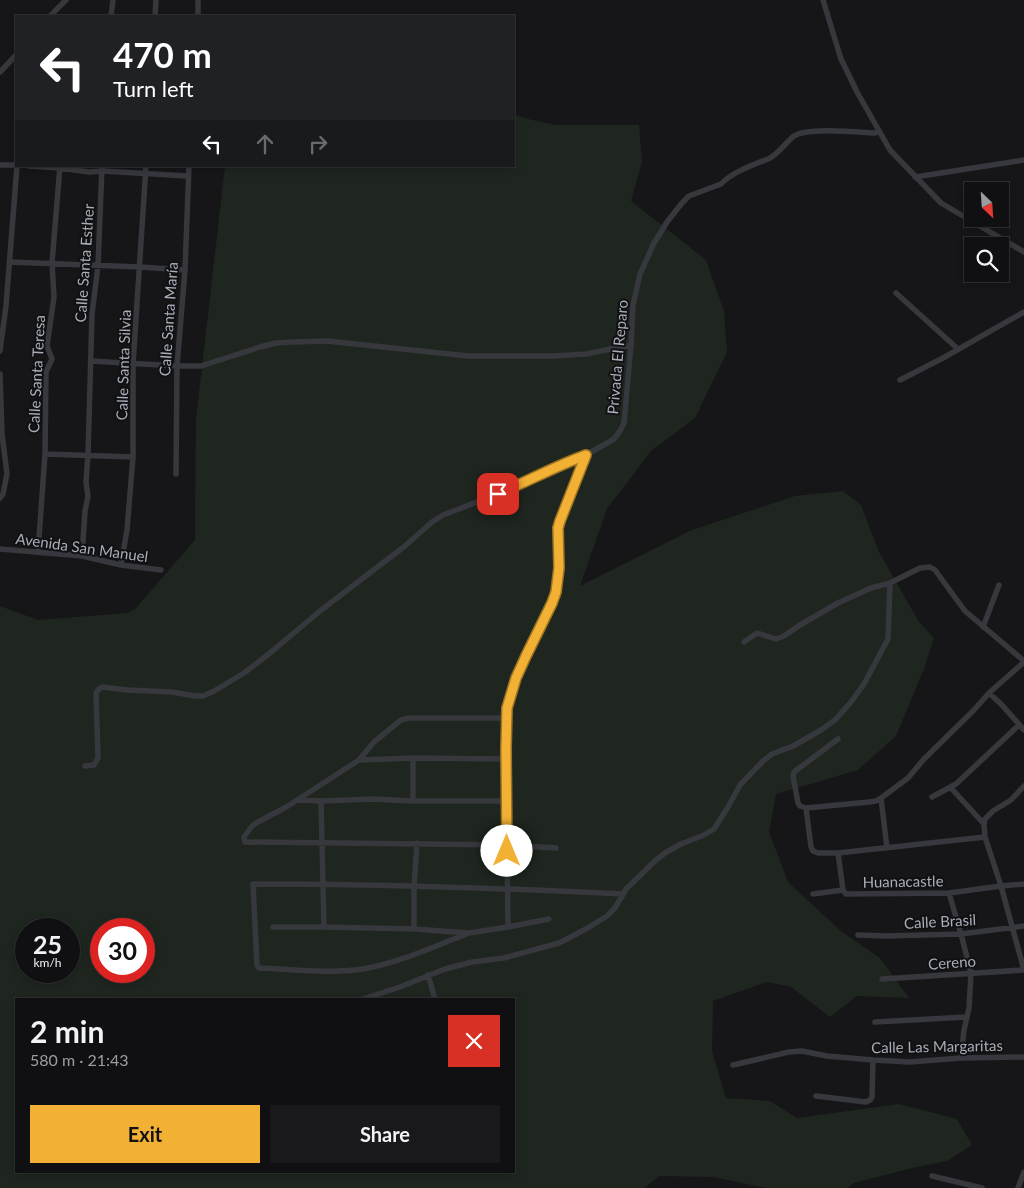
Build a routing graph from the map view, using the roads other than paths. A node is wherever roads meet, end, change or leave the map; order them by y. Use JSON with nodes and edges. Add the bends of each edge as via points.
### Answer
{"nodes":[{"id":1,"x":66,"y":0,"type":"edge"},
{"id":2,"x":113,"y":0,"type":"edge"},
{"id":3,"x":156,"y":0,"type":"edge"},
{"id":4,"x":198,"y":0,"type":"edge"},
{"id":5,"x":823,"y":0,"type":"edge"},
{"id":6,"x":51,"y":15,"type":"edge"},
{"id":7,"x":111,"y":15,"type":"edge"},
{"id":8,"x":155,"y":15,"type":"edge"},
{"id":9,"x":198,"y":15,"type":"edge"},
{"id":10,"x":15,"y":56,"type":"edge"},
{"id":11,"x":0,"y":72,"type":"edge"},
{"id":12,"x":879,"y":131,"type":"junction"},
{"id":13,"x":1024,"y":160,"type":"edge"},
{"id":14,"x":0,"y":165,"type":"edge"},
{"id":15,"x":15,"y":166,"type":"edge"},
{"id":16,"x":17,"y":167,"type":"edge"},
{"id":17,"x":60,"y":167,"type":"edge"},
{"id":18,"x":189,"y":167,"type":"edge"},
{"id":19,"x":102,"y":168,"type":"edge"},
{"id":20,"x":146,"y":170,"type":"edge"},
{"id":21,"x":188,"y":176,"type":"junction"},
{"id":22,"x":915,"y":177,"type":"junction"},
{"id":23,"x":1024,"y":252,"type":"edge"},
{"id":24,"x":9,"y":262,"type":"junction"},
{"id":25,"x":52,"y":263,"type":"junction"},
{"id":26,"x":98,"y":266,"type":"junction"},
{"id":27,"x":140,"y":267,"type":"junction"},
{"id":28,"x":185,"y":270,"type":"junction"},
{"id":29,"x":896,"y":293,"type":"dead end"},
{"id":30,"x":1024,"y":312,"type":"edge"},
{"id":31,"x":631,"y":344,"type":"junction"},
{"id":32,"x":958,"y":348,"type":"junction"},
{"id":33,"x":0,"y":351,"type":"edge"},
{"id":34,"x":90,"y":361,"type":"junction"},
{"id":35,"x":133,"y":364,"type":"junction"},
{"id":36,"x":177,"y":366,"type":"junction"},
{"id":37,"x":0,"y":374,"type":"edge"},
{"id":38,"x":900,"y":380,"type":"dead end"},
{"id":39,"x":45,"y":454,"type":"junction"},
{"id":40,"x":586,"y":455,"type":"junction"},
{"id":41,"x":88,"y":456,"type":"junction"},
{"id":42,"x":133,"y":457,"type":"junction"},
{"id":43,"x":176,"y":474,"type":"dead end"},
{"id":44,"x":0,"y":498,"type":"edge"},
{"id":45,"x":0,"y":549,"type":"edge"},
{"id":46,"x":38,"y":552,"type":"junction"},
{"id":47,"x":82,"y":556,"type":"junction"},
{"id":48,"x":121,"y":565,"type":"junction"},
{"id":49,"x":161,"y":570,"type":"dead end"},
{"id":50,"x":890,"y":583,"type":"junction"},
{"id":51,"x":999,"y":585,"type":"dead end"},
{"id":52,"x":983,"y":627,"type":"junction"},
{"id":53,"x":744,"y":642,"type":"dead end"},
{"id":54,"x":1024,"y":661,"type":"edge"},
{"id":55,"x":989,"y":693,"type":"junction"},
{"id":56,"x":507,"y":718,"type":"junction"},
{"id":57,"x":1019,"y":725,"type":"junction"},
{"id":58,"x":1024,"y":730,"type":"edge"},
{"id":59,"x":838,"y":739,"type":"dead end"},
{"id":60,"x":413,"y":758,"type":"junction"},
{"id":61,"x":506,"y":759,"type":"junction"},
{"id":62,"x":359,"y":760,"type":"junction"},
{"id":63,"x":85,"y":766,"type":"dead end"},
{"id":64,"x":1024,"y":786,"type":"edge"},
{"id":65,"x":951,"y":788,"type":"junction"},
{"id":66,"x":932,"y":797,"type":"dead end"},
{"id":67,"x":882,"y":798,"type":"junction"},
{"id":68,"x":298,"y":800,"type":"junction"},
{"id":69,"x":321,"y":801,"type":"junction"},
{"id":70,"x":413,"y":801,"type":"junction"},
{"id":71,"x":507,"y":802,"type":"junction"},
{"id":72,"x":806,"y":808,"type":"junction"},
{"id":73,"x":984,"y":824,"type":"junction"},
{"id":74,"x":985,"y":837,"type":"junction"},
{"id":75,"x":321,"y":842,"type":"junction"},
{"id":76,"x":416,"y":844,"type":"junction"},
{"id":77,"x":508,"y":845,"type":"junction"},
{"id":78,"x":556,"y":848,"type":"dead end"},
{"id":79,"x":887,"y":848,"type":"junction"},
{"id":80,"x":838,"y":853,"type":"junction"},
{"id":81,"x":322,"y":884,"type":"junction"},
{"id":82,"x":1024,"y":884,"type":"edge"},
{"id":83,"x":1001,"y":886,"type":"junction"},
{"id":84,"x":414,"y":887,"type":"junction"},
{"id":85,"x":507,"y":889,"type":"junction"},
{"id":86,"x":842,"y":890,"type":"junction"},
{"id":87,"x":949,"y":893,"type":"junction"},
{"id":88,"x":622,"y":894,"type":"junction"},
{"id":89,"x":813,"y":894,"type":"dead end"},
{"id":90,"x":549,"y":919,"type":"dead end"},
{"id":91,"x":1024,"y":926,"type":"edge"},
{"id":92,"x":273,"y":927,"type":"dead end"},
{"id":93,"x":324,"y":927,"type":"junction"},
{"id":94,"x":508,"y":927,"type":"junction"},
{"id":95,"x":1012,"y":927,"type":"junction"},
{"id":96,"x":414,"y":929,"type":"junction"},
{"id":97,"x":469,"y":933,"type":"junction"},
{"id":98,"x":961,"y":934,"type":"junction"},
{"id":99,"x":858,"y":935,"type":"dead end"},
{"id":100,"x":1024,"y":970,"type":"edge"},
{"id":101,"x":971,"y":973,"type":"junction"},
{"id":102,"x":428,"y":976,"type":"junction"},
{"id":103,"x":882,"y":979,"type":"dead end"},
{"id":104,"x":366,"y":998,"type":"edge"},
{"id":105,"x":435,"y":998,"type":"edge"},
{"id":106,"x":966,"y":1017,"type":"junction"},
{"id":107,"x":875,"y":1022,"type":"dead end"},
{"id":108,"x":1024,"y":1057,"type":"edge"},
{"id":109,"x":961,"y":1058,"type":"junction"},
{"id":110,"x":873,"y":1060,"type":"junction"},
{"id":111,"x":733,"y":1065,"type":"dead end"},
{"id":112,"x":816,"y":1096,"type":"dead end"},
{"id":113,"x":1024,"y":1172,"type":"edge"},
{"id":114,"x":932,"y":1176,"type":"dead end"},
{"id":115,"x":982,"y":1188,"type":"edge"},
{"id":116,"x":1018,"y":1188,"type":"edge"}],
"edges":[{"from":1,"to":6,"type":"street"},
{"from":2,"to":7,"type":"street"},
{"from":3,"to":8,"type":"street"},
{"from":4,"to":9,"type":"street"},
{"from":5,"to":12,"type":"street","via":[[841,59]]},
{"from":10,"to":11,"type":"street"},
{"from":12,"to":22,"type":"street","via":[[890,150]]},
{"from":12,"to":31,"type":"street","name":"Privada El Reparo","via":[[802,133],[771,158],[746,168],[721,184],[689,196],[666,222],[640,274],[633,305]]},
{"from":13,"to":22,"type":"street"},
{"from":14,"to":15,"type":"street"},
{"from":16,"to":24,"type":"street"},
{"from":17,"to":19,"type":"street","via":[[90,172]]},
{"from":17,"to":25,"type":"street","name":"Calle Santa Teresa"},
{"from":18,"to":21,"type":"street","name":"Calle Santa María"},
{"from":19,"to":20,"type":"street"},
{"from":19,"to":26,"type":"street","name":"Calle Santa Esther"},
{"from":20,"to":21,"type":"street"},
{"from":20,"to":27,"type":"street","name":"Calle Santa Silvia"},
{"from":21,"to":28,"type":"street","name":"Calle Santa María"},
{"from":22,"to":23,"type":"street","via":[[940,203]]},
{"from":24,"to":25,"type":"street"},
{"from":24,"to":33,"type":"street"},
{"from":25,"to":26,"type":"street"},
{"from":25,"to":39,"type":"street","name":"Calle Santa Teresa","via":[[54,297],[47,346],[52,358],[46,372]]},
{"from":26,"to":27,"type":"street"},
{"from":26,"to":34,"type":"street","name":"Calle Santa Esther"},
{"from":27,"to":28,"type":"street"},
{"from":27,"to":35,"type":"street","name":"Calle Santa Silvia"},
{"from":28,"to":36,"type":"street","name":"Calle Santa María"},
{"from":29,"to":32,"type":"street"},
{"from":30,"to":32,"type":"street"},
{"from":31,"to":36,"type":"street","via":[[586,354],[468,356],[328,341],[292,342],[260,347],[201,366]]},
{"from":31,"to":40,"type":"street","name":"Privada El Reparo","via":[[624,423],[614,439]]},
{"from":32,"to":38,"type":"street"},
{"from":34,"to":35,"type":"street"},
{"from":34,"to":41,"type":"street","name":"Calle Santa Esther"},
{"from":35,"to":36,"type":"street"},
{"from":35,"to":42,"type":"street","name":"Calle Santa Silvia"},
{"from":36,"to":43,"type":"street","name":"Calle Santa María"},
{"from":37,"to":44,"type":"street","via":[[6,474]]},
{"from":39,"to":41,"type":"street"},
{"from":39,"to":46,"type":"street","name":"Calle Santa Teresa"},
{"from":40,"to":56,"type":"street","via":[[558,528],[556,592],[516,678]]},
{"from":40,"to":63,"type":"street","name":"Privada El Reparo","via":[[432,522],[270,653],[214,692],[194,696],[102,687],[96,693],[98,758],[94,765]]},
{"from":41,"to":42,"type":"street"},
{"from":41,"to":47,"type":"street","name":"Calle Santa Esther"},
{"from":42,"to":48,"type":"street","name":"Calle Santa Silvia"},
{"from":45,"to":46,"type":"street","name":"Avenida San Manuel"},
{"from":46,"to":47,"type":"street","name":"Avenida San Manuel"},
{"from":47,"to":48,"type":"street","name":"Avenida San Manuel"},
{"from":48,"to":49,"type":"street","name":"Avenida San Manuel"},
{"from":50,"to":52,"type":"street","via":[[920,568],[932,568],[961,607]]},
{"from":50,"to":53,"type":"street","via":[[838,603],[784,636],[776,639],[757,633]]},
{"from":50,"to":88,"type":"street","via":[[888,639],[851,702],[818,733],[763,761],[740,785],[714,829],[665,853]]},
{"from":51,"to":52,"type":"street"},
{"from":52,"to":54,"type":"street"},
{"from":54,"to":55,"type":"street"},
{"from":55,"to":57,"type":"street"},
{"from":55,"to":67,"type":"street","via":[[908,778]]},
{"from":56,"to":61,"type":"street"},
{"from":56,"to":62,"type":"street","via":[[401,720],[374,742]]},
{"from":57,"to":58,"type":"street"},
{"from":57,"to":65,"type":"street"},
{"from":59,"to":72,"type":"street","via":[[794,772],[798,803]]},
{"from":60,"to":61,"type":"street"},
{"from":60,"to":62,"type":"street"},
{"from":60,"to":70,"type":"street"},
{"from":61,"to":71,"type":"street"},
{"from":62,"to":68,"type":"street"},
{"from":64,"to":73,"type":"street","via":[[1011,800],[993,811]]},
{"from":65,"to":66,"type":"street"},
{"from":65,"to":73,"type":"street"},
{"from":67,"to":72,"type":"street"},
{"from":67,"to":79,"type":"street"},
{"from":68,"to":69,"type":"street"},
{"from":68,"to":75,"type":"street","via":[[252,826],[244,837],[245,842]]},
{"from":69,"to":70,"type":"street"},
{"from":69,"to":75,"type":"street"},
{"from":70,"to":71,"type":"street"},
{"from":71,"to":77,"type":"street"},
{"from":72,"to":80,"type":"street","via":[[813,851]]},
{"from":73,"to":74,"type":"street"},
{"from":74,"to":79,"type":"street"},
{"from":74,"to":83,"type":"street"},
{"from":75,"to":76,"type":"street"},
{"from":75,"to":81,"type":"street"},
{"from":76,"to":77,"type":"street"},
{"from":76,"to":84,"type":"street"},
{"from":77,"to":78,"type":"street"},
{"from":77,"to":85,"type":"street"},
{"from":79,"to":80,"type":"street"},
{"from":80,"to":86,"type":"street","name":"Huanacastle"},
{"from":81,"to":84,"type":"street"},
{"from":81,"to":93,"type":"street"},
{"from":81,"to":97,"type":"street","via":[[252,884],[256,966],[336,971],[363,969],[393,962]]},
{"from":82,"to":83,"type":"street","name":"Huanacastle"},
{"from":83,"to":87,"type":"street","name":"Huanacastle"},
{"from":83,"to":95,"type":"street"},
{"from":84,"to":85,"type":"street"},
{"from":84,"to":96,"type":"street"},
{"from":85,"to":88,"type":"street"},
{"from":85,"to":94,"type":"street"},
{"from":86,"to":87,"type":"street","name":"Huanacastle","via":[[846,894]]},
{"from":86,"to":89,"type":"street"},
{"from":87,"to":98,"type":"street"},
{"from":88,"to":102,"type":"street","via":[[607,916],[567,940],[504,958],[472,962]]},
{"from":90,"to":94,"type":"street"},
{"from":91,"to":95,"type":"street","name":"Calle Brasil"},
{"from":92,"to":93,"type":"street"},
{"from":93,"to":96,"type":"street"},
{"from":94,"to":97,"type":"street"},
{"from":95,"to":98,"type":"street","name":"Calle Brasil"},
{"from":95,"to":100,"type":"street"},
{"from":96,"to":97,"type":"street"},
{"from":98,"to":99,"type":"street","name":"Calle Brasil"},
{"from":98,"to":101,"type":"street"},
{"from":100,"to":101,"type":"street","name":"Cereno"},
{"from":101,"to":103,"type":"street","name":"Cereno"},
{"from":101,"to":106,"type":"street","via":[[970,1008]]},
{"from":102,"to":104,"type":"street"},
{"from":102,"to":105,"type":"street"},
{"from":106,"to":107,"type":"street"},
{"from":106,"to":109,"type":"street"},
{"from":108,"to":109,"type":"street","name":"Calle Las Margaritas"},
{"from":109,"to":110,"type":"street","name":"Calle Las Margaritas","via":[[910,1062]]},
{"from":110,"to":111,"type":"street","name":"Calle Las Margaritas","via":[[802,1051]]},
{"from":110,"to":112,"type":"street","via":[[870,1100]]},
{"from":113,"to":116,"type":"street"},
{"from":114,"to":115,"type":"street"}]}
